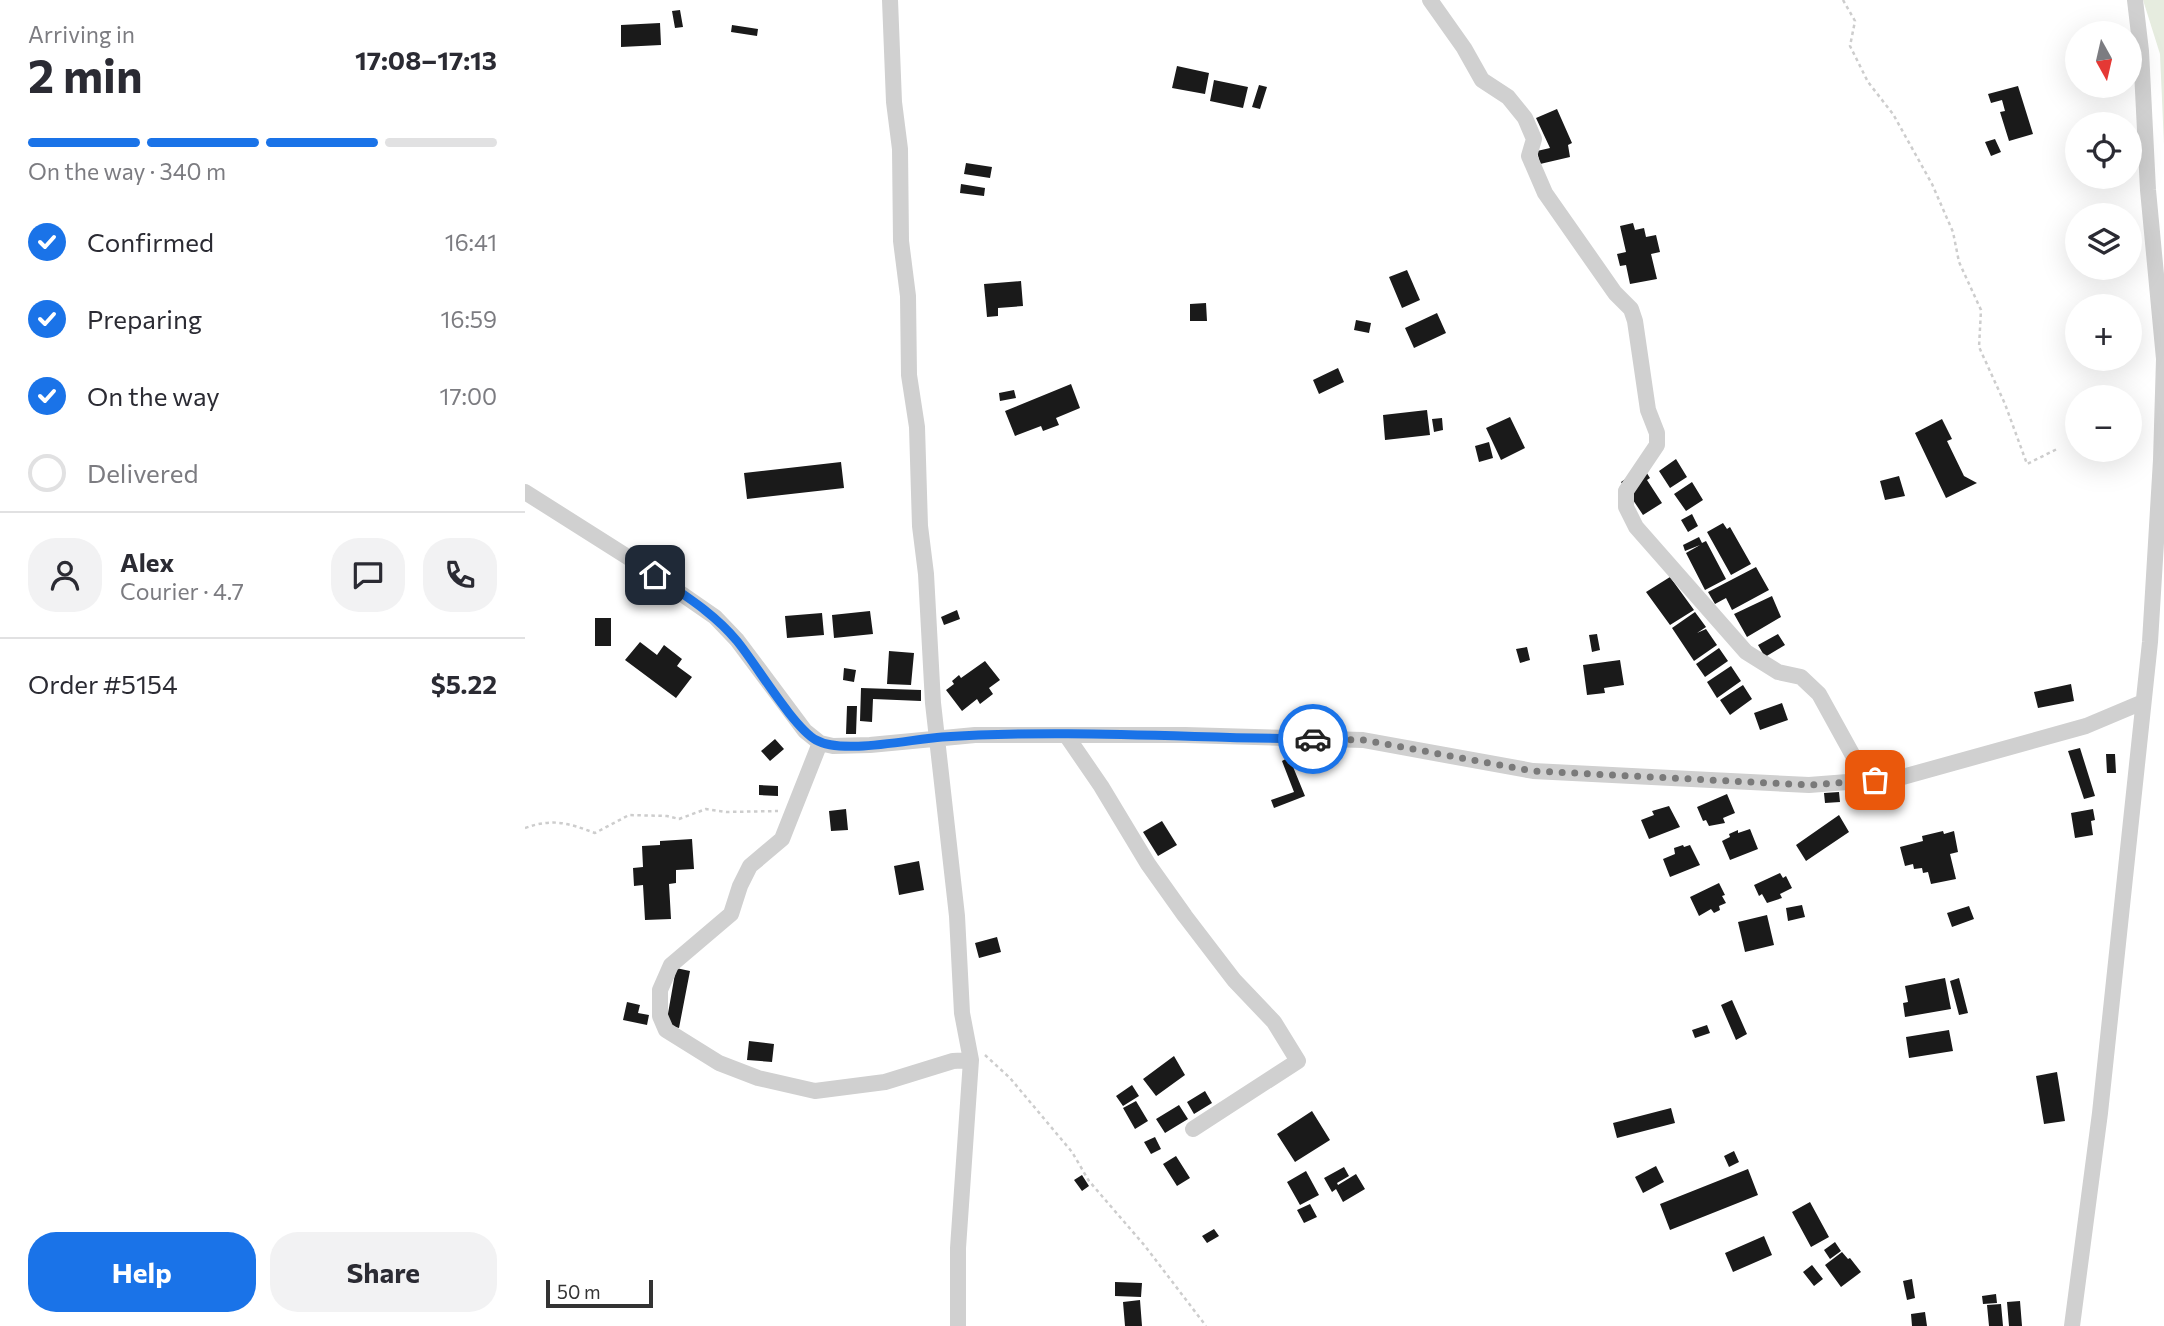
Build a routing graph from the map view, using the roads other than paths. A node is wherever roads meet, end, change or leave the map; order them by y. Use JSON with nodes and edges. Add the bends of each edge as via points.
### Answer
{"nodes":[{"id":1,"x":890,"y":0,"type":"edge"},
{"id":2,"x":1430,"y":0,"type":"edge"},
{"id":3,"x":2135,"y":0,"type":"edge"},
{"id":4,"x":525,"y":492,"type":"edge"},
{"id":5,"x":2147,"y":666,"type":"junction"},
{"id":6,"x":2164,"y":671,"type":"edge"},
{"id":7,"x":2143,"y":702,"type":"junction"},
{"id":8,"x":1066,"y":735,"type":"junction"},
{"id":9,"x":938,"y":737,"type":"junction"},
{"id":10,"x":820,"y":743,"type":"junction"},
{"id":11,"x":1867,"y":781,"type":"junction"},
{"id":12,"x":971,"y":1060,"type":"junction"},
{"id":13,"x":1193,"y":1129,"type":"dead end"},
{"id":14,"x":958,"y":1326,"type":"edge"},
{"id":15,"x":2072,"y":1326,"type":"edge"}],
"edges":[{"from":1,"to":9,"type":"street","via":[[909,375],[917,427],[920,526]]},
{"from":2,"to":11,"type":"street","via":[[1482,80],[1508,97],[1525,118],[1534,139],[1529,156],[1545,193],[1636,321],[1657,445],[1626,491],[1626,507],[1636,527],[1746,652],[1778,671],[1801,677],[1819,694]]},
{"from":3,"to":5,"type":"street","via":[[2164,359]]},
{"from":4,"to":10,"type":"street","via":[[715,617],[805,731]]},
{"from":5,"to":6,"type":"street"},
{"from":5,"to":7,"type":"street"},
{"from":7,"to":11,"type":"street","via":[[2086,726],[2020,745],[1899,778]]},
{"from":7,"to":15,"type":"street","via":[[2100,1113]]},
{"from":8,"to":9,"type":"street"},
{"from":8,"to":11,"type":"street","via":[[1363,740],[1533,771],[1809,785]]},
{"from":8,"to":13,"type":"street","via":[[1170,895],[1234,980],[1274,1022],[1298,1061]]},
{"from":9,"to":10,"type":"street","via":[[845,746]]},
{"from":9,"to":12,"type":"street","via":[[962,1013]]},
{"from":10,"to":12,"type":"street","via":[[782,839],[750,866],[731,914],[671,965],[660,990],[660,1016],[666,1030],[719,1063],[815,1091],[885,1082]]},
{"from":12,"to":14,"type":"street","via":[[958,1248]]}]}
